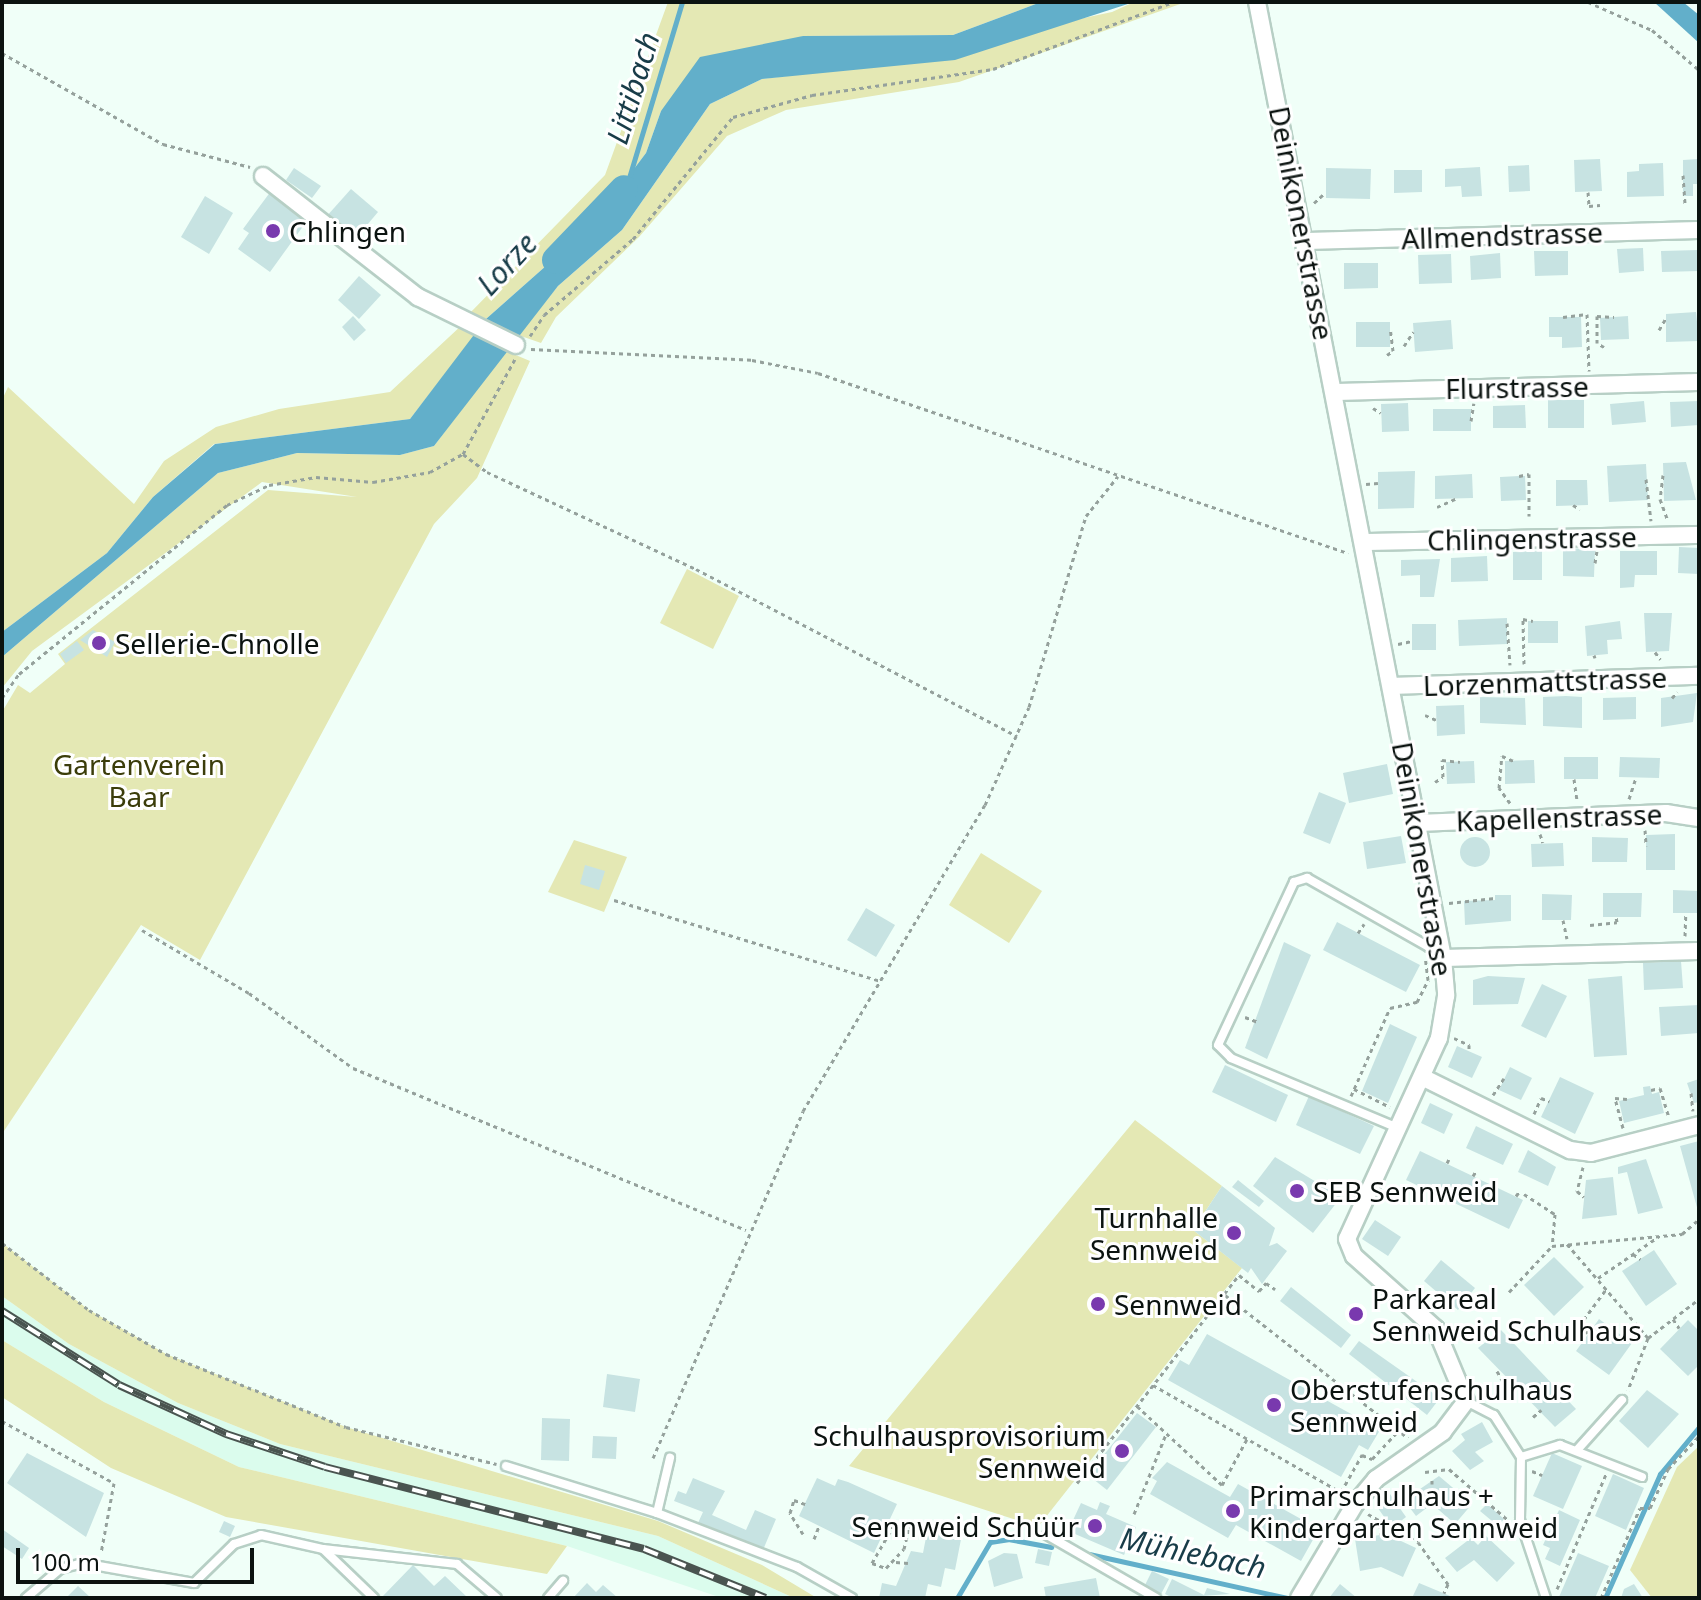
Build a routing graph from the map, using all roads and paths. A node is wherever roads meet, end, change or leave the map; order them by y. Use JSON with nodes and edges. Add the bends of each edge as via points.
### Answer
{"nodes":[{"id":1,"x":929,"y":2,"type":"edge"},
{"id":2,"x":962,"y":2,"type":"edge"},
{"id":3,"x":1173,"y":2,"type":"edge"},
{"id":4,"x":1257,"y":2,"type":"edge"},
{"id":5,"x":1588,"y":2,"type":"edge"},
{"id":6,"x":2,"y":53,"type":"edge"},
{"id":7,"x":1699,"y":70,"type":"edge"},
{"id":8,"x":1683,"y":175,"type":"dead end"},
{"id":9,"x":263,"y":176,"type":"joint"},
{"id":10,"x":1326,"y":192,"type":"dead end"},
{"id":11,"x":1588,"y":192,"type":"dead end"},
{"id":12,"x":1314,"y":203,"type":"dead end"},
{"id":13,"x":1685,"y":204,"type":"dead end"},
{"id":14,"x":1600,"y":205,"type":"dead end"},
{"id":15,"x":1699,"y":230,"type":"edge"},
{"id":16,"x":1306,"y":241,"type":"junction"},
{"id":17,"x":1563,"y":317,"type":"dead end"},
{"id":18,"x":1614,"y":317,"type":"dead end"},
{"id":19,"x":1666,"y":318,"type":"dead end"},
{"id":20,"x":1390,"y":328,"type":"dead end"},
{"id":21,"x":1659,"y":330,"type":"dead end"},
{"id":22,"x":1413,"y":332,"type":"dead end"},
{"id":23,"x":520,"y":346,"type":"junction"},
{"id":24,"x":1404,"y":346,"type":"dead end"},
{"id":25,"x":1604,"y":347,"type":"dead end"},
{"id":26,"x":1387,"y":355,"type":"dead end"},
{"id":27,"x":1589,"y":375,"type":"dead end"},
{"id":28,"x":1699,"y":382,"type":"edge"},
{"id":29,"x":1336,"y":392,"type":"junction"},
{"id":30,"x":1373,"y":408,"type":"dead end"},
{"id":31,"x":1381,"y":413,"type":"dead end"},
{"id":32,"x":463,"y":454,"type":"junction"},
{"id":33,"x":1663,"y":475,"type":"dead end"},
{"id":34,"x":1118,"y":476,"type":"junction"},
{"id":35,"x":1519,"y":476,"type":"dead end"},
{"id":36,"x":1646,"y":479,"type":"dead end"},
{"id":37,"x":1369,"y":483,"type":"dead end"},
{"id":38,"x":1378,"y":483,"type":"dead end"},
{"id":39,"x":1455,"y":499,"type":"dead end"},
{"id":40,"x":1573,"y":505,"type":"dead end"},
{"id":41,"x":1437,"y":507,"type":"dead end"},
{"id":42,"x":1580,"y":509,"type":"dead end"},
{"id":43,"x":1529,"y":516,"type":"dead end"},
{"id":44,"x":1669,"y":524,"type":"dead end"},
{"id":45,"x":1650,"y":525,"type":"dead end"},
{"id":46,"x":1699,"y":535,"type":"edge"},
{"id":47,"x":1365,"y":549,"type":"junction"},
{"id":48,"x":1533,"y":621,"type":"dead end"},
{"id":49,"x":1507,"y":623,"type":"dead end"},
{"id":50,"x":1412,"y":641,"type":"dead end"},
{"id":51,"x":1401,"y":644,"type":"dead end"},
{"id":52,"x":1655,"y":652,"type":"dead end"},
{"id":53,"x":1660,"y":659,"type":"dead end"},
{"id":54,"x":1524,"y":672,"type":"dead end"},
{"id":55,"x":1510,"y":673,"type":"dead end"},
{"id":56,"x":1699,"y":676,"type":"edge"},
{"id":57,"x":1391,"y":686,"type":"junction"},
{"id":58,"x":1677,"y":692,"type":"dead end"},
{"id":59,"x":2,"y":698,"type":"edge"},
{"id":60,"x":1672,"y":698,"type":"dead end"},
{"id":61,"x":1425,"y":715,"type":"dead end"},
{"id":62,"x":1436,"y":720,"type":"dead end"},
{"id":63,"x":1017,"y":736,"type":"junction"},
{"id":64,"x":1514,"y":761,"type":"dead end"},
{"id":65,"x":1460,"y":762,"type":"dead end"},
{"id":66,"x":1636,"y":777,"type":"dead end"},
{"id":67,"x":1574,"y":779,"type":"dead end"},
{"id":68,"x":1435,"y":782,"type":"dead end"},
{"id":69,"x":1629,"y":807,"type":"dead end"},
{"id":70,"x":1578,"y":809,"type":"dead end"},
{"id":71,"x":1510,"y":811,"type":"dead end"},
{"id":72,"x":1699,"y":818,"type":"edge"},
{"id":73,"x":1418,"y":823,"type":"junction"},
{"id":74,"x":1653,"y":828,"type":"dead end"},
{"id":75,"x":1646,"y":846,"type":"dead end"},
{"id":76,"x":1495,"y":898,"type":"dead end"},
{"id":77,"x":614,"y":900,"type":"dead end"},
{"id":78,"x":1442,"y":906,"type":"dead end"},
{"id":79,"x":1686,"y":913,"type":"dead end"},
{"id":80,"x":1616,"y":917,"type":"dead end"},
{"id":81,"x":1563,"y":920,"type":"dead end"},
{"id":82,"x":1590,"y":925,"type":"dead end"},
{"id":83,"x":1362,"y":927,"type":"dead end"},
{"id":84,"x":142,"y":930,"type":"dead end"},
{"id":85,"x":1358,"y":933,"type":"dead end"},
{"id":86,"x":1567,"y":947,"type":"dead end"},
{"id":87,"x":1692,"y":948,"type":"edge"},
{"id":88,"x":1438,"y":950,"type":"junction"},
{"id":89,"x":881,"y":981,"type":"junction"},
{"id":90,"x":1252,"y":1019,"type":"dead end"},
{"id":91,"x":1258,"y":1022,"type":"dead end"},
{"id":92,"x":1450,"y":1036,"type":"dead end"},
{"id":93,"x":1469,"y":1052,"type":"dead end"},
{"id":94,"x":1424,"y":1078,"type":"junction"},
{"id":95,"x":1504,"y":1078,"type":"dead end"},
{"id":96,"x":1354,"y":1089,"type":"junction"},
{"id":97,"x":1651,"y":1090,"type":"dead end"},
{"id":98,"x":1627,"y":1099,"type":"dead end"},
{"id":99,"x":1549,"y":1101,"type":"dead end"},
{"id":100,"x":1348,"y":1103,"type":"junction"},
{"id":101,"x":1488,"y":1109,"type":"junction"},
{"id":102,"x":1402,"y":1121,"type":"junction"},
{"id":103,"x":1699,"y":1125,"type":"edge"},
{"id":104,"x":1527,"y":1128,"type":"junction"},
{"id":105,"x":1673,"y":1132,"type":"junction"},
{"id":106,"x":1627,"y":1143,"type":"junction"},
{"id":107,"x":1581,"y":1177,"type":"dead end"},
{"id":108,"x":1520,"y":1194,"type":"dead end"},
{"id":109,"x":1584,"y":1197,"type":"dead end"},
{"id":110,"x":1699,"y":1219,"type":"edge"},
{"id":111,"x":746,"y":1230,"type":"junction"},
{"id":112,"x":1660,"y":1236,"type":"junction"},
{"id":113,"x":2,"y":1243,"type":"edge"},
{"id":114,"x":1567,"y":1244,"type":"junction"},
{"id":115,"x":1552,"y":1246,"type":"junction"},
{"id":116,"x":1633,"y":1254,"type":"junction"},
{"id":117,"x":1640,"y":1259,"type":"dead end"},
{"id":118,"x":1534,"y":1265,"type":"junction"},
{"id":119,"x":1540,"y":1270,"type":"dead end"},
{"id":120,"x":1598,"y":1278,"type":"junction"},
{"id":121,"x":1607,"y":1288,"type":"junction"},
{"id":122,"x":1275,"y":1289,"type":"dead end"},
{"id":123,"x":1509,"y":1292,"type":"dead end"},
{"id":124,"x":1224,"y":1295,"type":"junction"},
{"id":125,"x":1699,"y":1299,"type":"edge"},
{"id":126,"x":1673,"y":1319,"type":"junction"},
{"id":127,"x":1679,"y":1328,"type":"dead end"},
{"id":128,"x":1588,"y":1333,"type":"dead end"},
{"id":129,"x":1648,"y":1338,"type":"junction"},
{"id":130,"x":1497,"y":1371,"type":"dead end"},
{"id":131,"x":1153,"y":1385,"type":"junction"},
{"id":132,"x":1523,"y":1394,"type":"dead end"},
{"id":133,"x":1622,"y":1400,"type":"joint"},
{"id":134,"x":1466,"y":1401,"type":"junction"},
{"id":135,"x":1137,"y":1406,"type":"junction"},
{"id":136,"x":1541,"y":1410,"type":"dead end"},
{"id":137,"x":1533,"y":1417,"type":"dead end"},
{"id":138,"x":2,"y":1421,"type":"edge"},
{"id":139,"x":1398,"y":1431,"type":"junction"},
{"id":140,"x":1166,"y":1434,"type":"junction"},
{"id":141,"x":1699,"y":1436,"type":"edge"},
{"id":142,"x":1247,"y":1439,"type":"junction"},
{"id":143,"x":1420,"y":1448,"type":"junction"},
{"id":144,"x":1578,"y":1449,"type":"junction"},
{"id":145,"x":1521,"y":1457,"type":"junction"},
{"id":146,"x":653,"y":1458,"type":"dead end"},
{"id":147,"x":670,"y":1458,"type":"dead end"},
{"id":148,"x":506,"y":1466,"type":"joint"},
{"id":149,"x":1425,"y":1472,"type":"dead end"},
{"id":150,"x":1607,"y":1472,"type":"dead end"},
{"id":151,"x":1642,"y":1477,"type":"dead end"},
{"id":152,"x":1432,"y":1478,"type":"dead end"},
{"id":153,"x":1077,"y":1483,"type":"dead end"},
{"id":154,"x":1432,"y":1484,"type":"dead end"},
{"id":155,"x":1341,"y":1492,"type":"junction"},
{"id":156,"x":1351,"y":1501,"type":"dead end"},
{"id":157,"x":805,"y":1504,"type":"dead end"},
{"id":158,"x":1361,"y":1509,"type":"dead end"},
{"id":159,"x":657,"y":1513,"type":"junction"},
{"id":160,"x":1134,"y":1514,"type":"dead end"},
{"id":161,"x":1516,"y":1521,"type":"junction"},
{"id":162,"x":889,"y":1522,"type":"dead end"},
{"id":163,"x":1380,"y":1524,"type":"junction"},
{"id":164,"x":819,"y":1526,"type":"dead end"},
{"id":165,"x":927,"y":1531,"type":"dead end"},
{"id":166,"x":1489,"y":1532,"type":"dead end"},
{"id":167,"x":803,"y":1534,"type":"dead end"},
{"id":168,"x":1047,"y":1535,"type":"dead end"},
{"id":169,"x":1381,"y":1535,"type":"dead end"},
{"id":170,"x":814,"y":1539,"type":"dead end"},
{"id":171,"x":323,"y":1549,"type":"junction"},
{"id":172,"x":100,"y":1561,"type":"junction"},
{"id":173,"x":896,"y":1562,"type":"junction"},
{"id":174,"x":908,"y":1563,"type":"dead end"},
{"id":175,"x":563,"y":1581,"type":"dead end"},
{"id":176,"x":1444,"y":1593,"type":"dead end"},
{"id":177,"x":26,"y":1598,"type":"edge"},
{"id":178,"x":374,"y":1598,"type":"edge"},
{"id":179,"x":497,"y":1598,"type":"edge"},
{"id":180,"x":548,"y":1598,"type":"edge"},
{"id":181,"x":852,"y":1598,"type":"edge"},
{"id":182,"x":1156,"y":1598,"type":"edge"},
{"id":183,"x":1299,"y":1598,"type":"edge"},
{"id":184,"x":1546,"y":1598,"type":"edge"},
{"id":185,"x":1552,"y":1598,"type":"edge"},
{"id":186,"x":1601,"y":1598,"type":"edge"}],
"edges":[{"from":1,"to":2,"type":"path"},
{"from":3,"to":23,"type":"path","via":[[993,69],[812,95],[733,117],[633,239],[544,315]]},
{"from":4,"to":16,"type":"street","name":"Deinikonerstrasse"},
{"from":5,"to":7,"type":"path","via":[[1652,30]]},
{"from":6,"to":9,"type":"path","via":[[163,144],[222,156]]},
{"from":8,"to":13,"type":"path"},
{"from":9,"to":23,"type":"street","via":[[418,297]]},
{"from":10,"to":12,"type":"path"},
{"from":11,"to":14,"type":"path","via":[[1589,206]]},
{"from":15,"to":16,"type":"street","name":"Allmendstrasse"},
{"from":16,"to":29,"type":"street","name":"Deinikonerstrasse"},
{"from":17,"to":27,"type":"path","via":[[1587,314]]},
{"from":18,"to":25,"type":"path","via":[[1597,316],[1597,343]]},
{"from":19,"to":21,"type":"path"},
{"from":20,"to":26,"type":"path","via":[[1393,351]]},
{"from":22,"to":24,"type":"path"},
{"from":23,"to":32,"type":"path"},
{"from":23,"to":34,"type":"path","via":[[752,360],[818,373]]},
{"from":28,"to":29,"type":"street","name":"Flurstrasse"},
{"from":29,"to":47,"type":"street","name":"Deinikonerstrasse"},
{"from":30,"to":31,"type":"path"},
{"from":32,"to":59,"type":"path","via":[[430,472],[373,482],[316,477],[269,485],[227,505],[19,674]]},
{"from":32,"to":63,"type":"path","via":[[487,472],[696,569]]},
{"from":33,"to":44,"type":"path","via":[[1660,499]]},
{"from":34,"to":47,"type":"path"},
{"from":34,"to":63,"type":"path","via":[[1086,516]]},
{"from":35,"to":43,"type":"path","via":[[1529,474]]},
{"from":36,"to":45,"type":"path"},
{"from":37,"to":38,"type":"path"},
{"from":39,"to":41,"type":"path"},
{"from":40,"to":42,"type":"path"},
{"from":46,"to":47,"type":"street","name":"Chlingenstrasse"},
{"from":47,"to":57,"type":"street","name":"Deinikonerstrasse"},
{"from":48,"to":54,"type":"path","via":[[1523,619]]},
{"from":49,"to":55,"type":"path"},
{"from":50,"to":51,"type":"path"},
{"from":52,"to":53,"type":"path"},
{"from":56,"to":57,"type":"street","name":"Lorzenmattstrasse"},
{"from":57,"to":73,"type":"street","name":"Deinikonerstrasse"},
{"from":58,"to":60,"type":"path"},
{"from":61,"to":62,"type":"path"},
{"from":63,"to":89,"type":"path","via":[[985,805]]},
{"from":64,"to":71,"type":"path","via":[[1502,756],[1499,788],[1510,795]]},
{"from":65,"to":68,"type":"path","via":[[1442,760],[1443,777]]},
{"from":66,"to":69,"type":"path","via":[[1629,784]]},
{"from":67,"to":70,"type":"path"},
{"from":72,"to":73,"type":"street","name":"Kapellenstrasse","via":[[1666,813]]},
{"from":73,"to":88,"type":"street","name":"Deinikonerstrasse"},
{"from":74,"to":75,"type":"path","via":[[1643,830]]},
{"from":76,"to":78,"type":"path"},
{"from":77,"to":89,"type":"path"},
{"from":79,"to":87,"type":"path"},
{"from":80,"to":82,"type":"path","via":[[1617,922]]},
{"from":81,"to":86,"type":"path"},
{"from":83,"to":85,"type":"path"},
{"from":84,"to":111,"type":"path","via":[[249,993],[353,1068]]},
{"from":87,"to":88,"type":"street"},
{"from":88,"to":94,"type":"street","name":"Deinikonerstrasse","via":[[1446,996]]},
{"from":88,"to":96,"type":"path","via":[[1422,962],[1428,980],[1417,1002],[1390,1008]]},
{"from":88,"to":100,"type":"lane","via":[[1307,878],[1294,882],[1218,1045],[1245,1065],[1346,1108]]},
{"from":89,"to":111,"type":"path","via":[[803,1111]]},
{"from":90,"to":91,"type":"path"},
{"from":92,"to":93,"type":"path","via":[[1469,1045]]},
{"from":94,"to":101,"type":"street"},
{"from":94,"to":102,"type":"street","name":"Deinikonerstrasse"},
{"from":95,"to":101,"type":"path"},
{"from":96,"to":100,"type":"path"},
{"from":96,"to":102,"type":"path"},
{"from":97,"to":105,"type":"path","via":[[1660,1088]]},
{"from":98,"to":106,"type":"path","via":[[1615,1098]]},
{"from":99,"to":104,"type":"path","via":[[1541,1098]]},
{"from":100,"to":102,"type":"lane"},
{"from":101,"to":104,"type":"street"},
{"from":102,"to":134,"type":"street","name":"Deinikonerstrasse","via":[[1347,1239],[1354,1256],[1436,1329]]},
{"from":103,"to":105,"type":"street"},
{"from":104,"to":106,"type":"street","via":[[1570,1150],[1591,1153]]},
{"from":105,"to":106,"type":"street"},
{"from":107,"to":109,"type":"path","via":[[1577,1191]]},
{"from":108,"to":115,"type":"path","via":[[1555,1214]]},
{"from":110,"to":112,"type":"path","via":[[1682,1234]]},
{"from":111,"to":146,"type":"path"},
{"from":112,"to":114,"type":"path"},
{"from":112,"to":116,"type":"path"},
{"from":113,"to":148,"type":"path","via":[[89,1310],[166,1354],[346,1427]]},
{"from":114,"to":115,"type":"path"},
{"from":114,"to":120,"type":"path"},
{"from":115,"to":118,"type":"path"},
{"from":116,"to":117,"type":"path"},
{"from":116,"to":120,"type":"path"},
{"from":118,"to":119,"type":"path"},
{"from":118,"to":123,"type":"path"},
{"from":120,"to":121,"type":"path"},
{"from":121,"to":128,"type":"path","via":[[1579,1326]]},
{"from":121,"to":129,"type":"path"},
{"from":122,"to":124,"type":"path","via":[[1266,1283],[1259,1291],[1239,1275]]},
{"from":124,"to":131,"type":"path"},
{"from":124,"to":139,"type":"path"},
{"from":125,"to":126,"type":"path"},
{"from":126,"to":127,"type":"path"},
{"from":126,"to":129,"type":"path"},
{"from":129,"to":133,"type":"path"},
{"from":130,"to":132,"type":"path","via":[[1512,1397]]},
{"from":131,"to":135,"type":"path"},
{"from":131,"to":142,"type":"path"},
{"from":133,"to":144,"type":"lane"},
{"from":134,"to":143,"type":"street","via":[[1443,1432]]},
{"from":134,"to":145,"type":"lane","via":[[1494,1415]]},
{"from":135,"to":140,"type":"path"},
{"from":135,"to":153,"type":"path"},
{"from":136,"to":137,"type":"path"},
{"from":138,"to":172,"type":"path","via":[[114,1483]]},
{"from":139,"to":143,"type":"path"},
{"from":139,"to":155,"type":"path","via":[[1372,1459],[1362,1455]]},
{"from":140,"to":142,"type":"path","via":[[1222,1485]]},
{"from":140,"to":160,"type":"path"},
{"from":141,"to":186,"type":"path","via":[[1668,1469],[1650,1508],[1640,1508]]},
{"from":142,"to":155,"type":"path"},
{"from":143,"to":183,"type":"street","via":[[1376,1479],[1355,1504]]},
{"from":144,"to":145,"type":"lane","via":[[1560,1445]]},
{"from":144,"to":151,"type":"lane"},
{"from":145,"to":161,"type":"lane"},
{"from":147,"to":159,"type":"lane"},
{"from":148,"to":159,"type":"lane"},
{"from":149,"to":161,"type":"path","via":[[1449,1469]]},
{"from":150,"to":185,"type":"path","via":[[1602,1495]]},
{"from":152,"to":154,"type":"path"},
{"from":155,"to":156,"type":"path"},
{"from":157,"to":167,"type":"path","via":[[794,1500],[790,1513]]},
{"from":158,"to":163,"type":"path"},
{"from":159,"to":181,"type":"lane","via":[[797,1567]]},
{"from":161,"to":166,"type":"path"},
{"from":161,"to":184,"type":"lane"},
{"from":162,"to":173,"type":"path","via":[[894,1525],[872,1563],[886,1568]]},
{"from":163,"to":169,"type":"path"},
{"from":163,"to":176,"type":"path","via":[[1418,1542],[1448,1584]]},
{"from":164,"to":170,"type":"path"},
{"from":165,"to":173,"type":"path","via":[[909,1527]]},
{"from":168,"to":182,"type":"lane"},
{"from":171,"to":172,"type":"lane","via":[[247,1535],[194,1583]]},
{"from":171,"to":178,"type":"lane"},
{"from":171,"to":179,"type":"lane","via":[[457,1564]]},
{"from":172,"to":177,"type":"lane","via":[[60,1569]]},
{"from":173,"to":174,"type":"path"},
{"from":175,"to":180,"type":"lane"}]}
